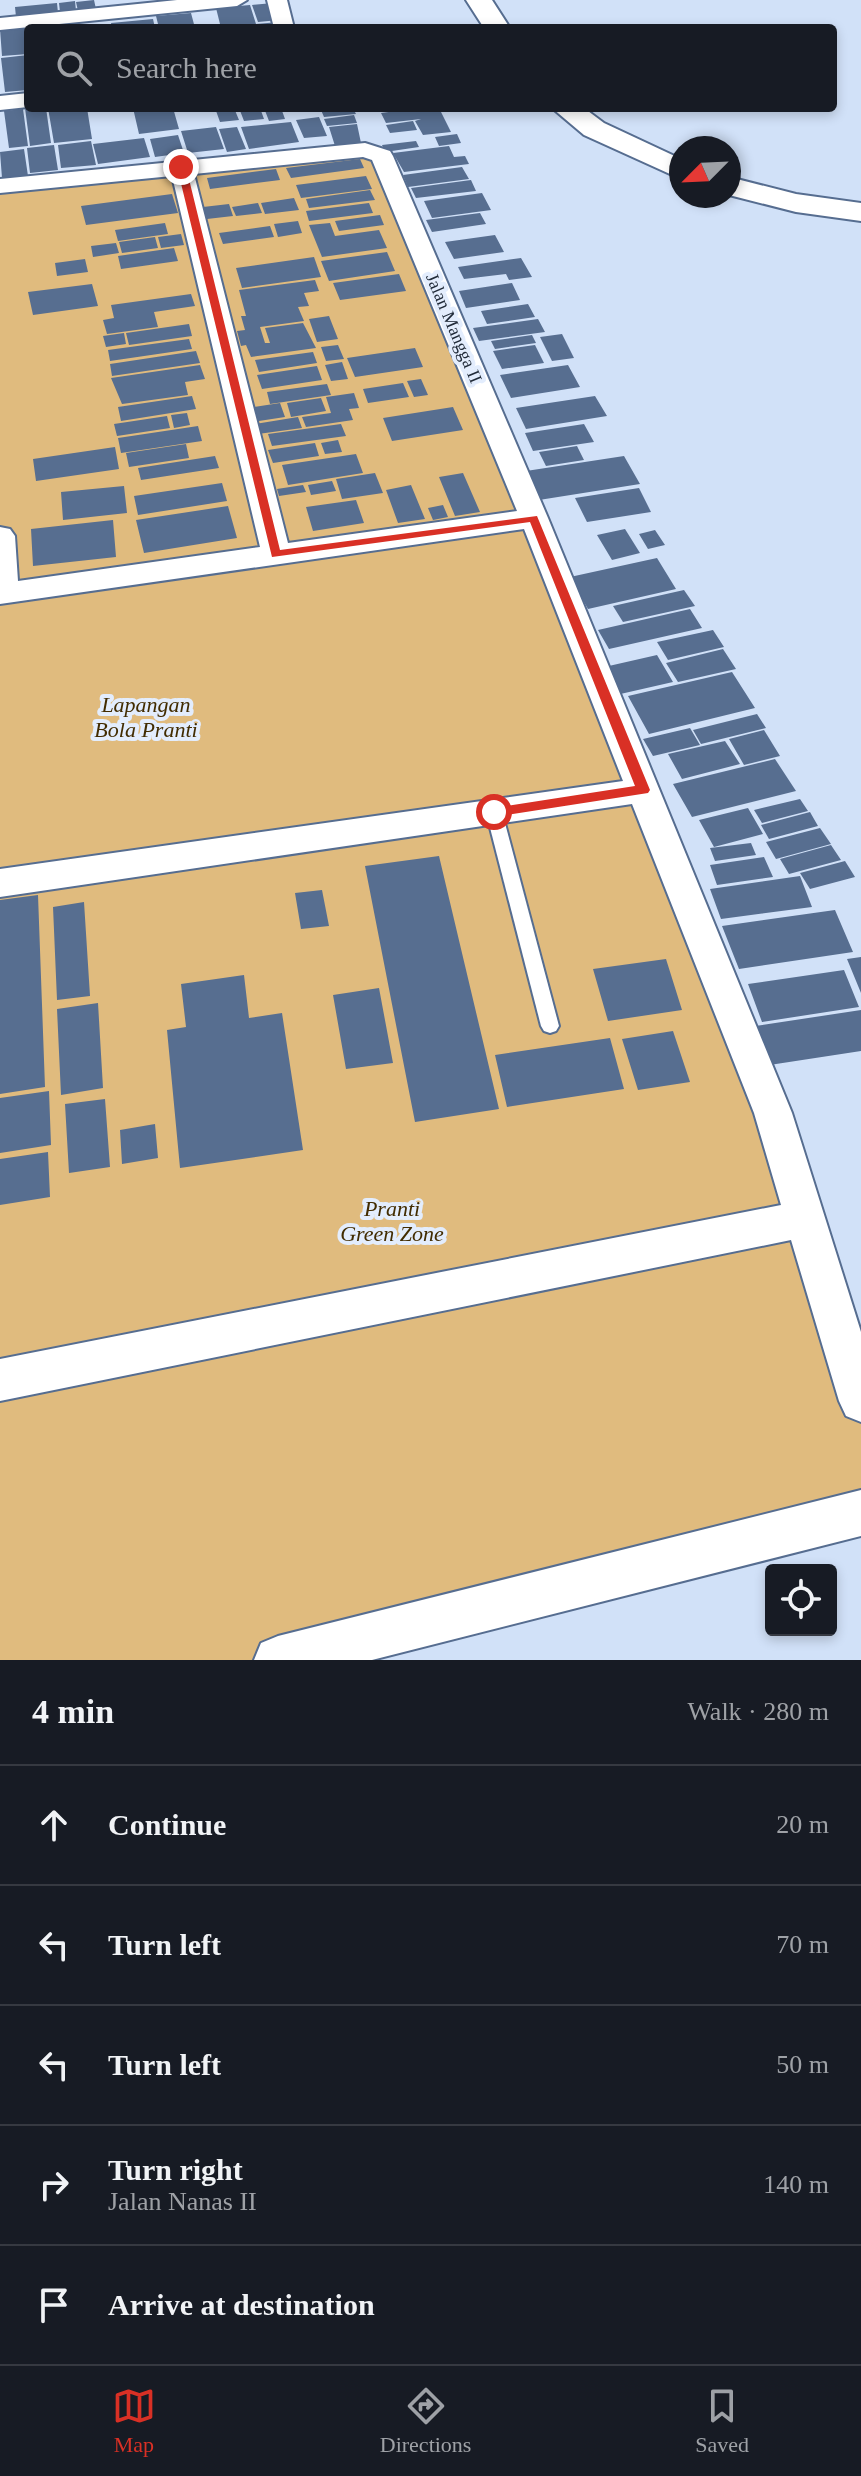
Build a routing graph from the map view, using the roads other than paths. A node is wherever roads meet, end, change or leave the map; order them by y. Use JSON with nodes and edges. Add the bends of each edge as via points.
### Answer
{"nodes":[{"id":1,"x":10,"y":0,"type":"edge"},
{"id":2,"x":237,"y":0,"type":"edge"},
{"id":3,"x":277,"y":0,"type":"edge"},
{"id":4,"x":479,"y":0,"type":"edge"},
{"id":5,"x":148,"y":5,"type":"edge"},
{"id":6,"x":6,"y":23,"type":"edge"},
{"id":7,"x":283,"y":24,"type":"edge"},
{"id":8,"x":494,"y":24,"type":"edge"},
{"id":9,"x":24,"y":100,"type":"edge"},
{"id":10,"x":0,"y":103,"type":"edge"},
{"id":11,"x":571,"y":112,"type":"edge"},
{"id":12,"x":669,"y":164,"type":"edge"},
{"id":13,"x":181,"y":167,"type":"junction"},
{"id":14,"x":0,"y":186,"type":"edge"},
{"id":15,"x":741,"y":189,"type":"edge"},
{"id":16,"x":861,"y":212,"type":"edge"},
{"id":17,"x":534,"y":518,"type":"junction"},
{"id":18,"x":0,"y":536,"type":"edge"},
{"id":19,"x":276,"y":555,"type":"junction"},
{"id":20,"x":2,"y":594,"type":"edge"},
{"id":21,"x":643,"y":790,"type":"junction"},
{"id":22,"x":494,"y":812,"type":"junction"},
{"id":23,"x":0,"y":883,"type":"edge"},
{"id":24,"x":550,"y":1026,"type":"dead end"},
{"id":25,"x":805,"y":1219,"type":"junction"},
{"id":26,"x":0,"y":1380,"type":"edge"},
{"id":27,"x":861,"y":1401,"type":"edge"},
{"id":28,"x":861,"y":1513,"type":"edge"},
{"id":29,"x":278,"y":1660,"type":"edge"}],
"edges":[{"from":1,"to":6,"type":"street"},
{"from":2,"to":5,"type":"street"},
{"from":3,"to":7,"type":"street"},
{"from":4,"to":8,"type":"main road"},
{"from":5,"to":6,"type":"street"},
{"from":9,"to":10,"type":"street"},
{"from":11,"to":12,"type":"main road","via":[[594,129]]},
{"from":13,"to":14,"type":"street"},
{"from":13,"to":17,"type":"street","name":"Jalan Mangga II","via":[[365,150],[382,156]]},
{"from":13,"to":19,"type":"street"},
{"from":15,"to":16,"type":"main road"},
{"from":17,"to":19,"type":"street"},
{"from":17,"to":21,"type":"street","name":"Jalan Mangga II"},
{"from":18,"to":20,"type":"street"},
{"from":19,"to":20,"type":"street"},
{"from":21,"to":22,"type":"street"},
{"from":21,"to":25,"type":"street","name":"Jalan Mangga II","via":[[773,1113]]},
{"from":22,"to":23,"type":"street"},
{"from":22,"to":24,"type":"lane"},
{"from":25,"to":26,"type":"street"},
{"from":25,"to":27,"type":"street","name":"Jalan Mangga II"},
{"from":28,"to":29,"type":"street"}]}
